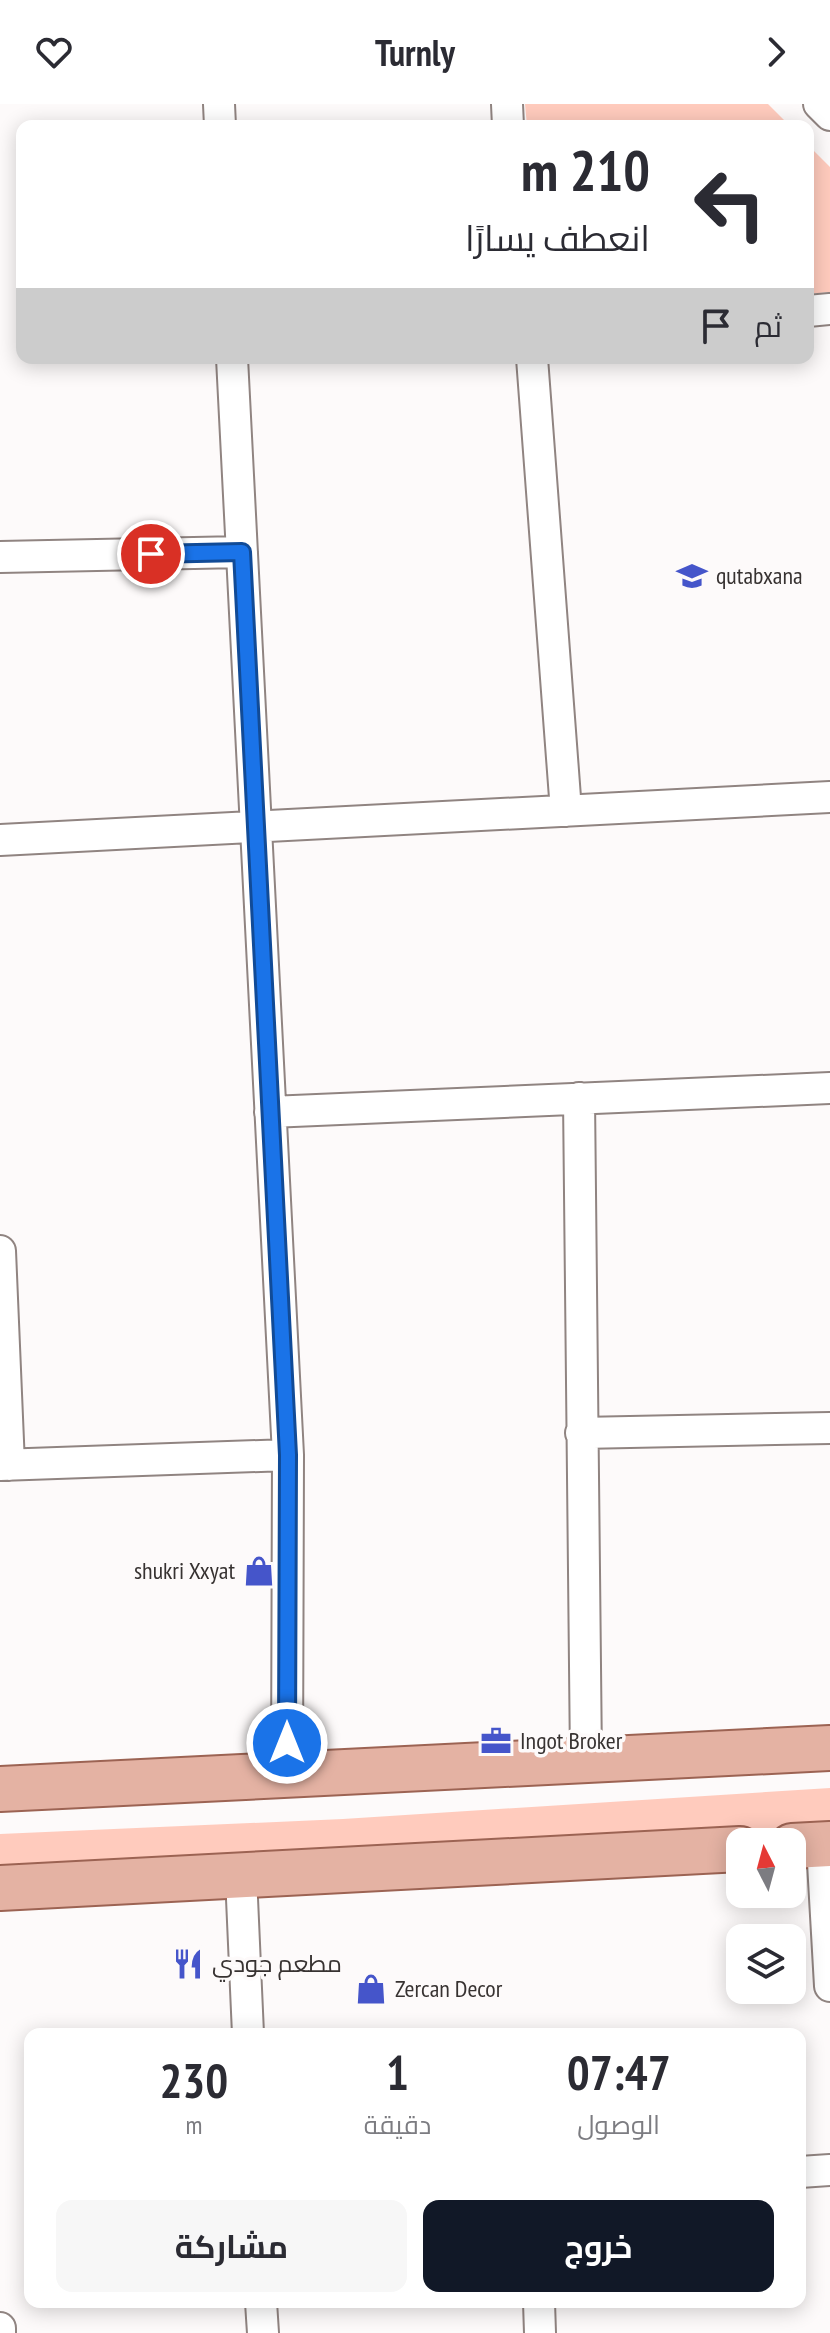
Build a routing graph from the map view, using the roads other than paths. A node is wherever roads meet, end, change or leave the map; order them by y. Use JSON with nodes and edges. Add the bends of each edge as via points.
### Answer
{"nodes":[{"id":1,"x":819,"y":104,"type":"edge"},
{"id":2,"x":830,"y":115,"type":"edge"},
{"id":3,"x":232,"y":364,"type":"edge"},
{"id":4,"x":532,"y":364,"type":"edge"},
{"id":5,"x":242,"y":552,"type":"junction"},
{"id":6,"x":0,"y":557,"type":"edge"},
{"id":7,"x":830,"y":797,"type":"edge"},
{"id":8,"x":566,"y":811,"type":"junction"},
{"id":9,"x":256,"y":827,"type":"junction"},
{"id":10,"x":0,"y":840,"type":"edge"},
{"id":11,"x":830,"y":1088,"type":"edge"},
{"id":12,"x":579,"y":1098,"type":"junction"},
{"id":13,"x":270,"y":1112,"type":"junction"},
{"id":14,"x":0,"y":1251,"type":"edge"},
{"id":15,"x":830,"y":1428,"type":"edge"},
{"id":16,"x":581,"y":1433,"type":"junction"},
{"id":17,"x":288,"y":1455,"type":"junction"},
{"id":18,"x":5,"y":1465,"type":"edge"},
{"id":19,"x":830,"y":1748,"type":"edge"},
{"id":20,"x":586,"y":1760,"type":"junction"},
{"id":21,"x":287,"y":1775,"type":"junction"},
{"id":22,"x":0,"y":1789,"type":"edge"},
{"id":23,"x":815,"y":1845,"type":"edge"},
{"id":24,"x":726,"y":1850,"type":"edge"},
{"id":25,"x":241,"y":1876,"type":"junction"},
{"id":26,"x":0,"y":1888,"type":"edge"},
{"id":27,"x":830,"y":1986,"type":"edge"},
{"id":28,"x":248,"y":2028,"type":"edge"},
{"id":29,"x":830,"y":2170,"type":"edge"},
{"id":30,"x":806,"y":2172,"type":"edge"},
{"id":31,"x":261,"y":2308,"type":"edge"},
{"id":32,"x":539,"y":2308,"type":"edge"},
{"id":33,"x":263,"y":2333,"type":"edge"},
{"id":34,"x":540,"y":2333,"type":"edge"}],
"edges":[{"from":1,"to":2,"type":"street"},
{"from":3,"to":5,"type":"street"},
{"from":4,"to":8,"type":"street"},
{"from":5,"to":6,"type":"street"},
{"from":5,"to":9,"type":"street"},
{"from":7,"to":8,"type":"street"},
{"from":8,"to":9,"type":"street"},
{"from":9,"to":10,"type":"street"},
{"from":9,"to":13,"type":"street"},
{"from":11,"to":12,"type":"street"},
{"from":12,"to":13,"type":"street"},
{"from":12,"to":16,"type":"street"},
{"from":13,"to":17,"type":"street"},
{"from":14,"to":18,"type":"street"},
{"from":15,"to":16,"type":"street"},
{"from":16,"to":20,"type":"street"},
{"from":17,"to":18,"type":"street"},
{"from":17,"to":21,"type":"street"},
{"from":19,"to":20,"type":"main road"},
{"from":20,"to":21,"type":"main road"},
{"from":21,"to":22,"type":"main road"},
{"from":23,"to":27,"type":"street"},
{"from":24,"to":25,"type":"main road"},
{"from":25,"to":26,"type":"main road"},
{"from":25,"to":28,"type":"street"},
{"from":29,"to":30,"type":"street"},
{"from":31,"to":33,"type":"street"},
{"from":32,"to":34,"type":"street"}]}
